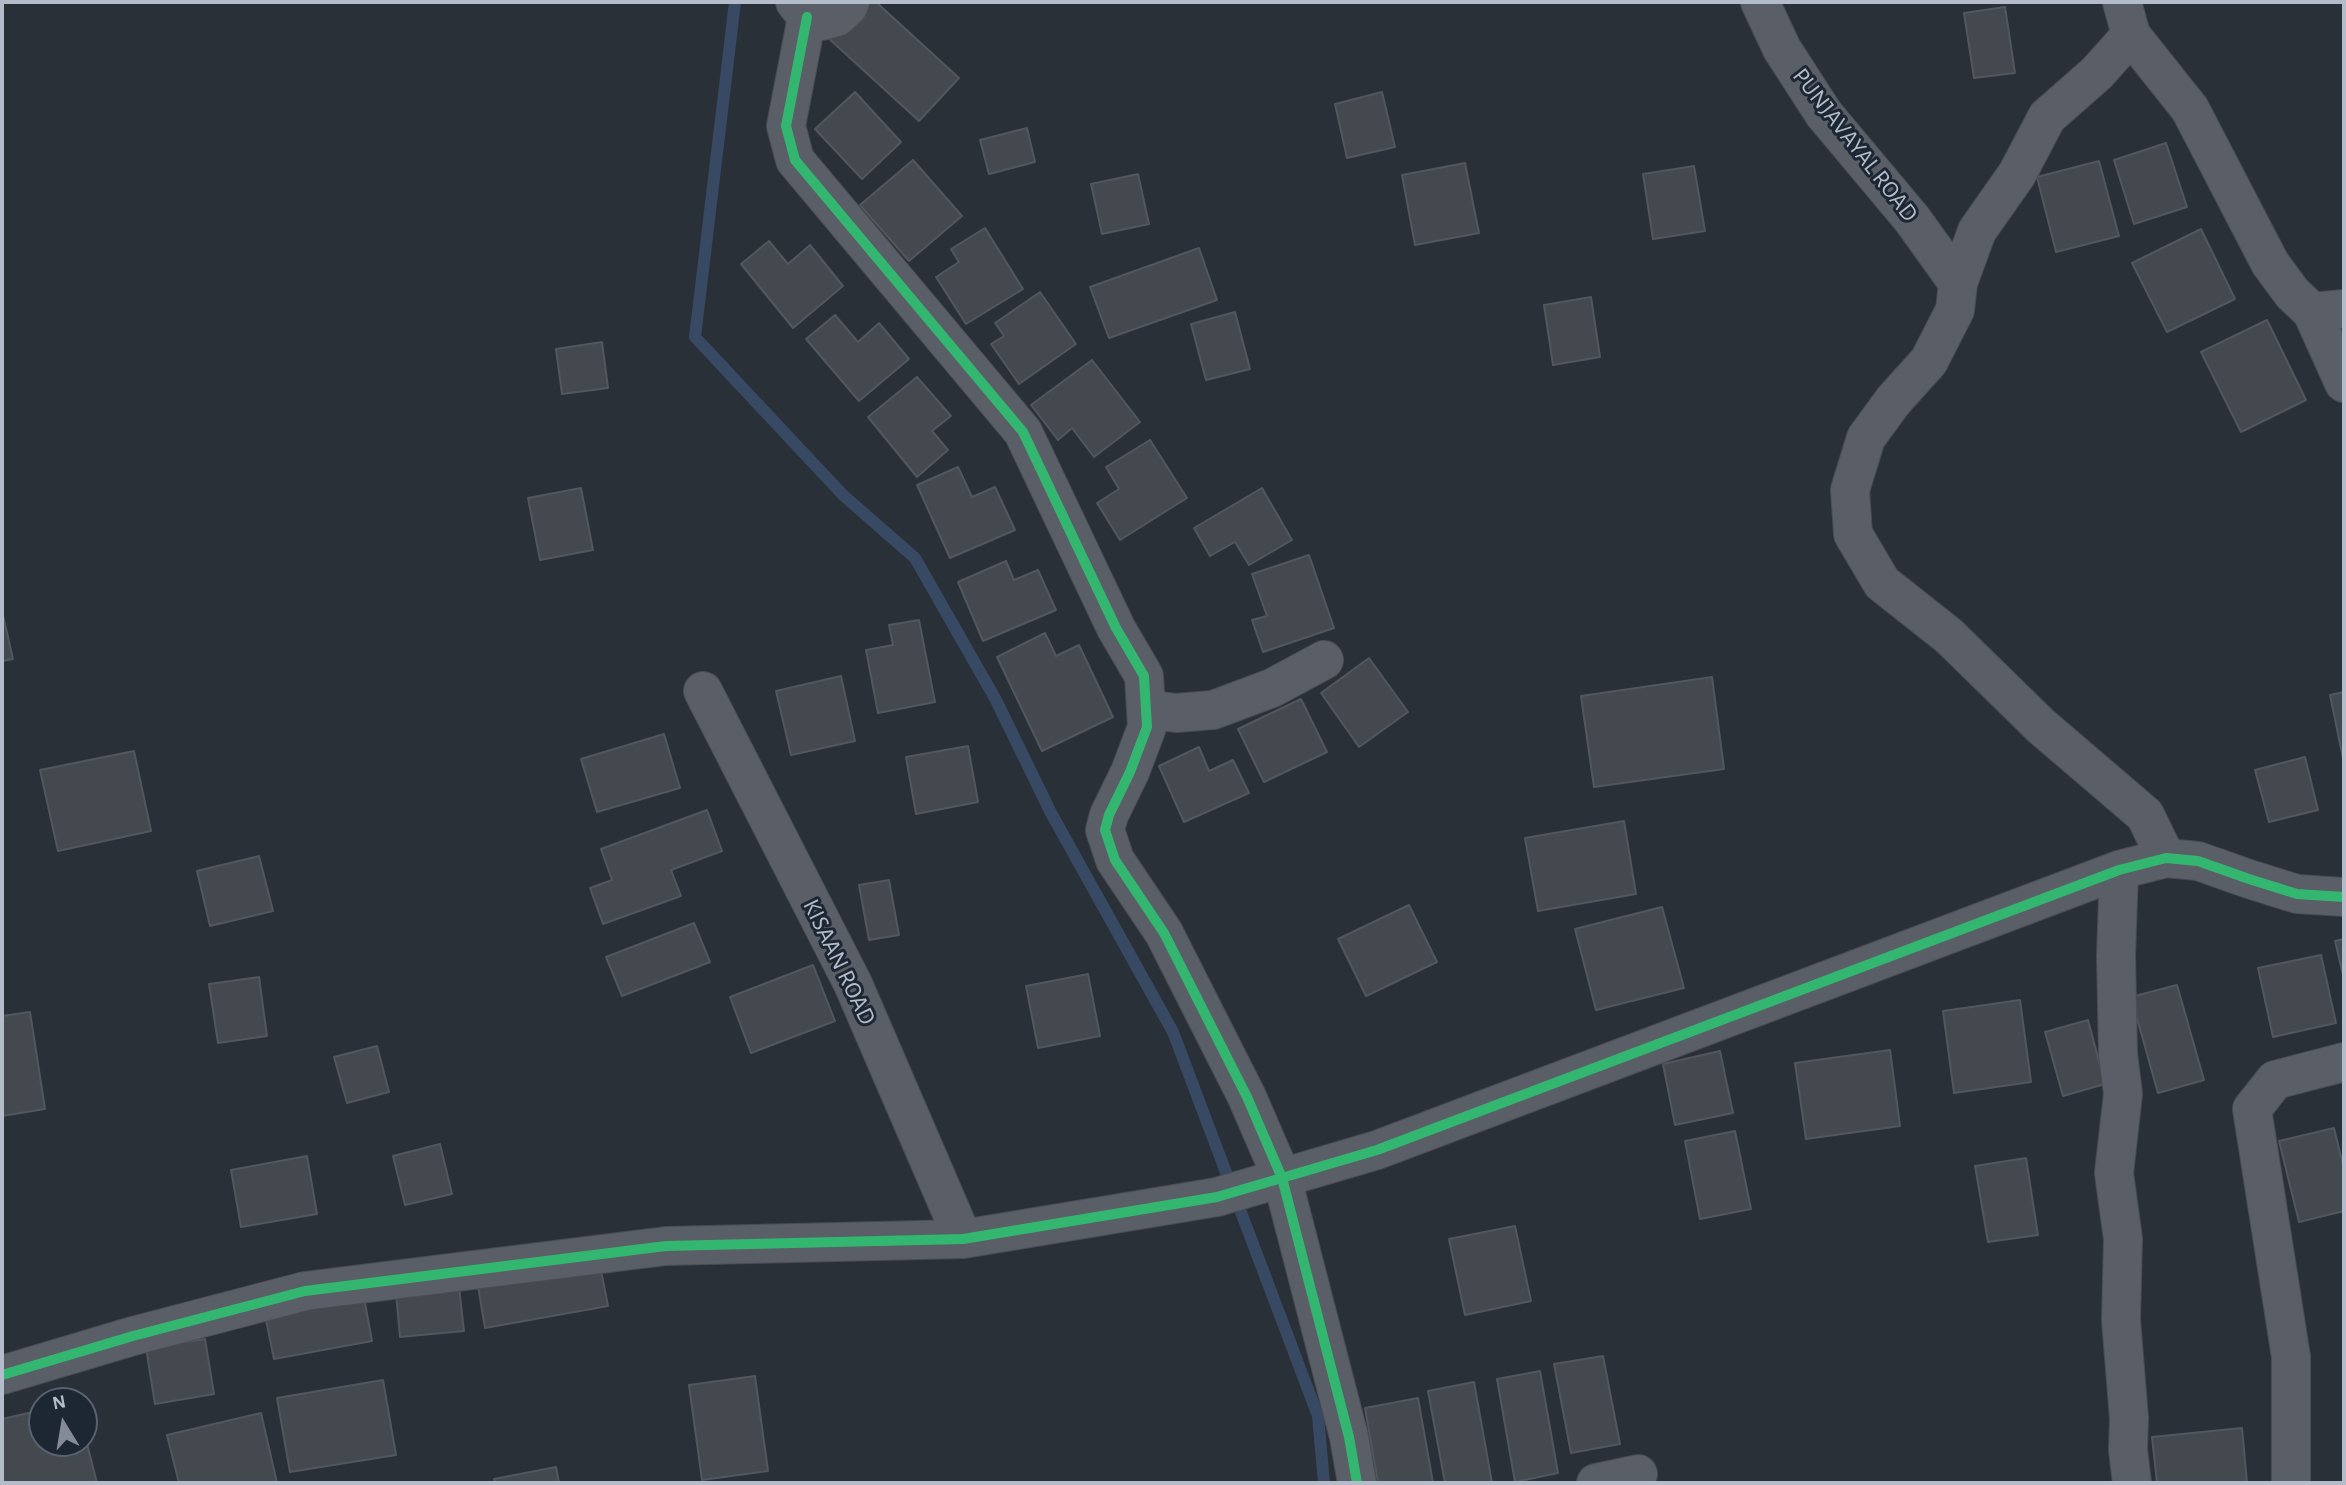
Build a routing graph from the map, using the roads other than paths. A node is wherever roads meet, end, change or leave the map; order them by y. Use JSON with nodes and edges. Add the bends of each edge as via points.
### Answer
{"nodes":[{"id":1,"x":850,"y":2,"type":"edge"},
{"id":2,"x":1760,"y":2,"type":"edge"},
{"id":3,"x":801,"y":9,"type":"edge"},
{"id":4,"x":2127,"y":18,"type":"edge"},
{"id":5,"x":1958,"y":284,"type":"junction"},
{"id":6,"x":2328,"y":311,"type":"edge"},
{"id":7,"x":2344,"y":383,"type":"edge"},
{"id":8,"x":1324,"y":660,"type":"dead end"},
{"id":9,"x":703,"y":691,"type":"dead end"},
{"id":10,"x":1146,"y":709,"type":"junction"},
{"id":11,"x":2166,"y":858,"type":"junction"},
{"id":12,"x":2119,"y":870,"type":"junction"},
{"id":13,"x":2344,"y":897,"type":"edge"},
{"id":14,"x":2344,"y":1062,"type":"edge"},
{"id":15,"x":1274,"y":1180,"type":"junction"},
{"id":16,"x":962,"y":1239,"type":"junction"},
{"id":17,"x":2,"y":1375,"type":"edge"},
{"id":18,"x":1638,"y":1474,"type":"dead end"},
{"id":19,"x":1357,"y":1483,"type":"edge"},
{"id":20,"x":1596,"y":1483,"type":"edge"},
{"id":21,"x":2132,"y":1483,"type":"edge"},
{"id":22,"x":2291,"y":1483,"type":"edge"}],
"edges":[{"from":1,"to":3,"type":"street","via":[[837,17],[822,21]]},
{"from":2,"to":5,"type":"street","name":"PUNJAVAYAL ROAD","via":[[1782,49],[1824,114],[1912,219]]},
{"from":3,"to":10,"type":"street","via":[[786,126],[795,160],[1023,432],[1144,677]]},
{"from":4,"to":5,"type":"street","via":[[2097,74],[2047,117],[2017,174],[1978,232]]},
{"from":4,"to":6,"type":"street","via":[[2190,109],[2270,262],[2292,293]]},
{"from":5,"to":11,"type":"street","via":[[1955,310],[1929,361],[1866,438],[1850,490],[1853,534],[1882,583],[1950,636],[2041,726],[2145,815]]},
{"from":6,"to":7,"type":"street"},
{"from":8,"to":10,"type":"street","via":[[1272,688],[1213,710],[1176,713]]},
{"from":9,"to":16,"type":"street","name":"KISAAN ROAD","via":[[853,985]]},
{"from":10,"to":15,"type":"street","via":[[1147,727],[1105,830],[1115,860],[1164,933],[1247,1097]]},
{"from":11,"to":12,"type":"street"},
{"from":11,"to":13,"type":"street","via":[[2198,860],[2297,894]]},
{"from":12,"to":15,"type":"street","via":[[1377,1150]]},
{"from":12,"to":21,"type":"street","via":[[2116,956],[2123,1094],[2114,1173],[2123,1239],[2121,1320]]},
{"from":14,"to":22,"type":"street","via":[[2275,1080],[2252,1109],[2291,1357]]},
{"from":15,"to":16,"type":"street","via":[[1217,1196]]},
{"from":15,"to":19,"type":"street","via":[[1349,1437]]},
{"from":16,"to":17,"type":"street","via":[[666,1246],[305,1291]]},
{"from":18,"to":20,"type":"street"}]}
